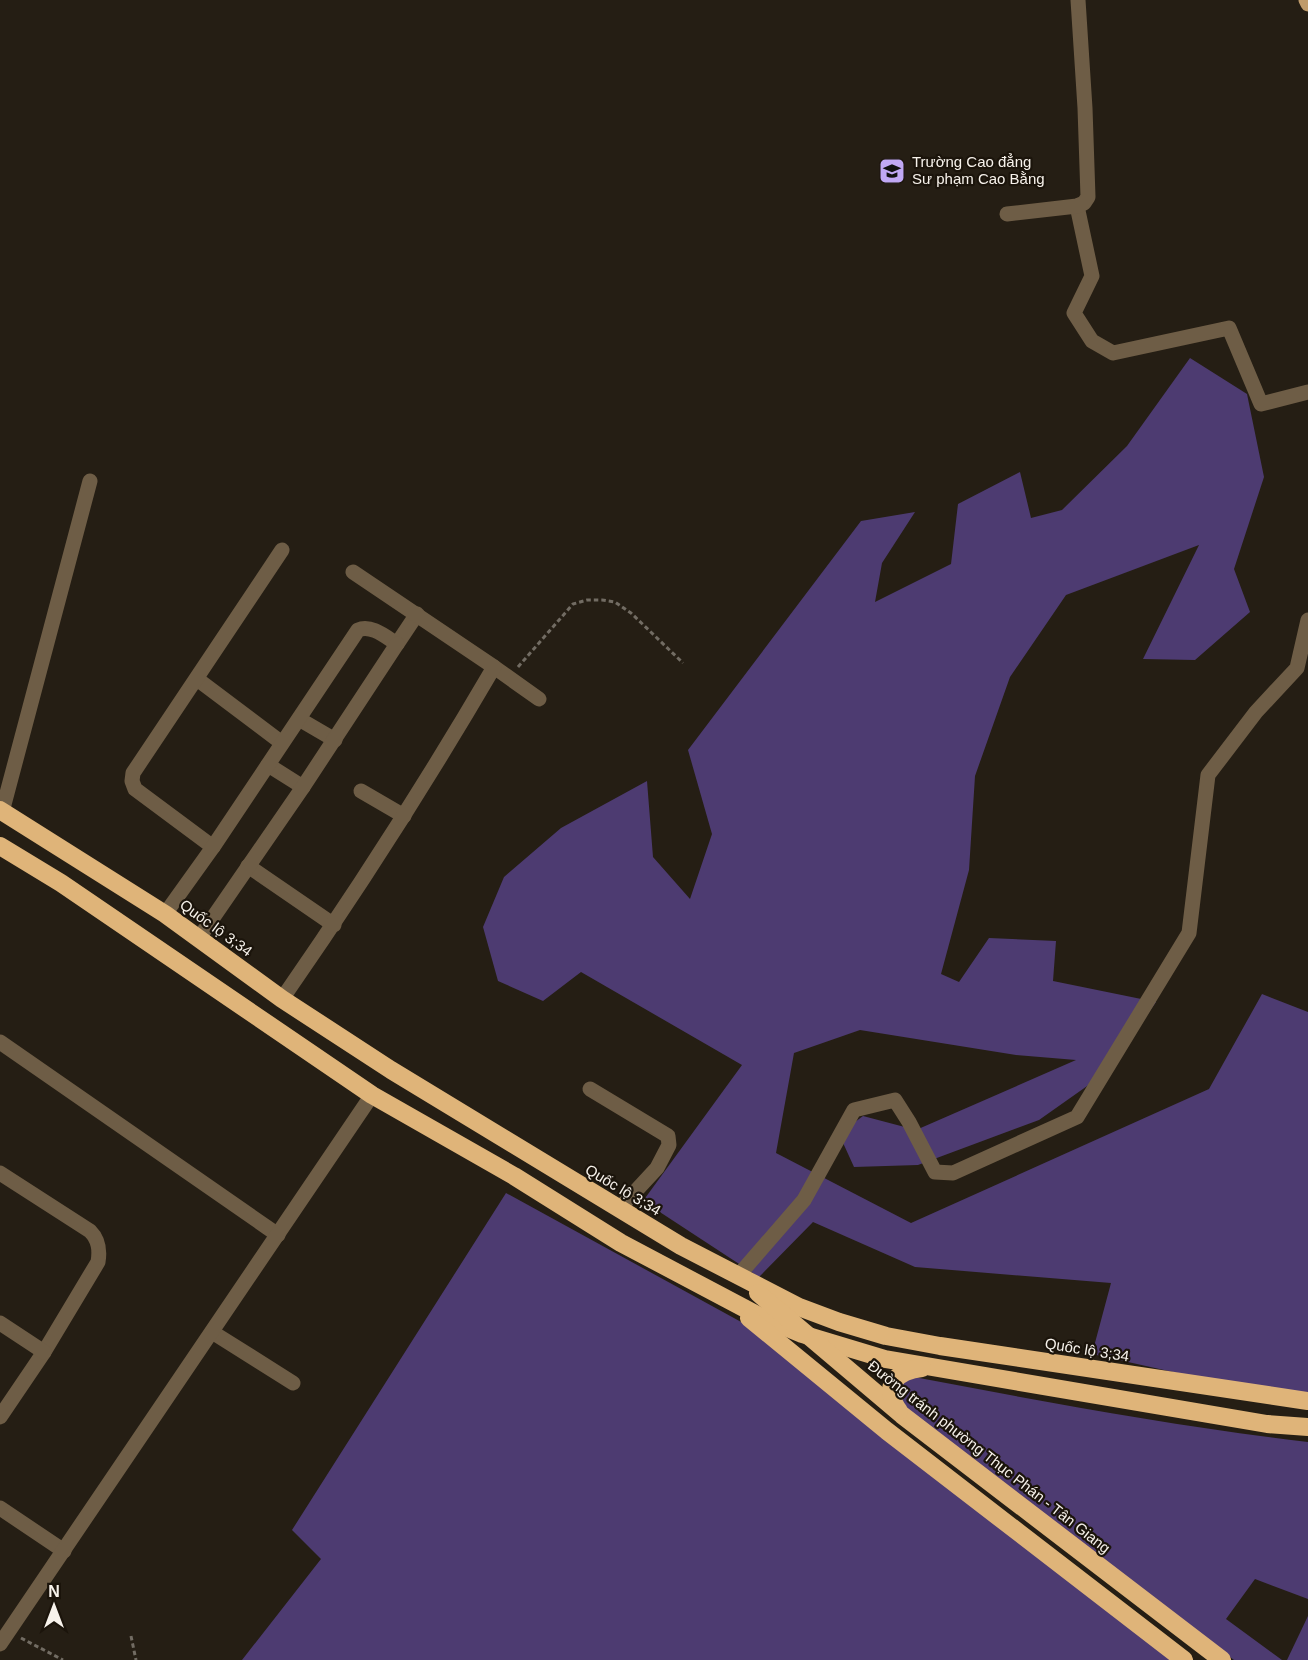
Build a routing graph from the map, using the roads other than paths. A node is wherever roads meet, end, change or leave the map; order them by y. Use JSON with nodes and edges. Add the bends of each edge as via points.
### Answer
{"nodes":[{"id":1,"x":1077,"y":0,"type":"edge"},
{"id":2,"x":1306,"y":0,"type":"edge"},
{"id":3,"x":1308,"y":4,"type":"edge"},
{"id":4,"x":1077,"y":206,"type":"junction"},
{"id":5,"x":1007,"y":214,"type":"dead end"},
{"id":6,"x":1308,"y":392,"type":"edge"},
{"id":7,"x":90,"y":481,"type":"dead end"},
{"id":8,"x":282,"y":550,"type":"dead end"},
{"id":9,"x":353,"y":572,"type":"dead end"},
{"id":10,"x":417,"y":615,"type":"junction"},
{"id":11,"x":1308,"y":620,"type":"edge"},
{"id":12,"x":397,"y":644,"type":"junction"},
{"id":13,"x":494,"y":667,"type":"junction"},
{"id":14,"x":197,"y":679,"type":"junction"},
{"id":15,"x":539,"y":699,"type":"dead end"},
{"id":16,"x":299,"y":719,"type":"junction"},
{"id":17,"x":335,"y":740,"type":"junction"},
{"id":18,"x":282,"y":743,"type":"junction"},
{"id":19,"x":268,"y":765,"type":"junction"},
{"id":20,"x":303,"y":787,"type":"junction"},
{"id":21,"x":362,"y":791,"type":"dead end"},
{"id":22,"x":1,"y":813,"type":"edge"},
{"id":23,"x":404,"y":816,"type":"junction"},
{"id":24,"x":0,"y":846,"type":"edge"},
{"id":25,"x":213,"y":847,"type":"junction"},
{"id":26,"x":248,"y":866,"type":"junction"},
{"id":27,"x":165,"y":914,"type":"junction"},
{"id":28,"x":334,"y":925,"type":"junction"},
{"id":29,"x":199,"y":938,"type":"junction"},
{"id":30,"x":282,"y":999,"type":"junction"},
{"id":31,"x":0,"y":1042,"type":"edge"},
{"id":32,"x":391,"y":1070,"type":"junction"},
{"id":33,"x":590,"y":1089,"type":"dead end"},
{"id":34,"x":372,"y":1095,"type":"junction"},
{"id":35,"x":0,"y":1173,"type":"edge"},
{"id":36,"x":620,"y":1208,"type":"junction"},
{"id":37,"x":278,"y":1235,"type":"junction"},
{"id":38,"x":738,"y":1276,"type":"junction"},
{"id":39,"x":722,"y":1296,"type":"junction"},
{"id":40,"x":0,"y":1323,"type":"edge"},
{"id":41,"x":212,"y":1332,"type":"junction"},
{"id":42,"x":806,"y":1335,"type":"junction"},
{"id":43,"x":44,"y":1352,"type":"junction"},
{"id":44,"x":931,"y":1367,"type":"junction"},
{"id":45,"x":293,"y":1383,"type":"dead end"},
{"id":46,"x":1308,"y":1401,"type":"edge"},
{"id":47,"x":902,"y":1415,"type":"junction"},
{"id":48,"x":0,"y":1417,"type":"edge"},
{"id":49,"x":1308,"y":1427,"type":"edge"},
{"id":50,"x":887,"y":1431,"type":"junction"},
{"id":51,"x":0,"y":1508,"type":"edge"},
{"id":52,"x":64,"y":1551,"type":"junction"},
{"id":53,"x":4,"y":1638,"type":"edge"},
{"id":54,"x":1184,"y":1660,"type":"edge"},
{"id":55,"x":1222,"y":1660,"type":"edge"}],
"edges":[{"from":1,"to":4,"type":"street","via":[[1089,191],[1086,201]]},
{"from":2,"to":3,"type":"main road"},
{"from":4,"to":5,"type":"street"},
{"from":4,"to":6,"type":"street","via":[[1092,276],[1074,314],[1092,341],[1113,353],[1229,328],[1262,404]]},
{"from":7,"to":22,"type":"street"},
{"from":8,"to":14,"type":"street"},
{"from":9,"to":10,"type":"street"},
{"from":10,"to":12,"type":"street"},
{"from":10,"to":13,"type":"street"},
{"from":11,"to":38,"type":"street","via":[[1297,668],[1256,712],[1208,776],[1189,933],[1077,1117],[953,1173],[935,1172],[895,1100],[854,1110],[804,1200]]},
{"from":12,"to":16,"type":"street","via":[[369,628],[358,630]]},
{"from":12,"to":17,"type":"street"},
{"from":13,"to":15,"type":"street"},
{"from":13,"to":23,"type":"street"},
{"from":14,"to":18,"type":"street"},
{"from":14,"to":25,"type":"street","via":[[133,773],[132,781],[135,789]]},
{"from":16,"to":17,"type":"street"},
{"from":16,"to":18,"type":"street"},
{"from":17,"to":20,"type":"street"},
{"from":18,"to":19,"type":"street"},
{"from":19,"to":20,"type":"street"},
{"from":19,"to":25,"type":"street"},
{"from":20,"to":26,"type":"street"},
{"from":21,"to":23,"type":"street"},
{"from":22,"to":27,"type":"highway","name":"Quốc lộ 3;34"},
{"from":23,"to":28,"type":"street"},
{"from":24,"to":34,"type":"highway"},
{"from":25,"to":27,"type":"street"},
{"from":26,"to":28,"type":"street"},
{"from":26,"to":29,"type":"street"},
{"from":27,"to":29,"type":"highway","name":"Quốc lộ 3;34"},
{"from":28,"to":30,"type":"street"},
{"from":29,"to":30,"type":"highway","name":"Quốc lộ 3;34"},
{"from":30,"to":32,"type":"highway","name":"Quốc lộ 3;34"},
{"from":31,"to":37,"type":"street"},
{"from":32,"to":34,"type":"highway"},
{"from":32,"to":36,"type":"highway","name":"Quốc lộ 3;34"},
{"from":33,"to":36,"type":"street","via":[[668,1136],[669,1144],[657,1167]]},
{"from":34,"to":37,"type":"street"},
{"from":34,"to":39,"type":"highway","via":[[621,1243]]},
{"from":35,"to":43,"type":"street","via":[[90,1231],[98,1245],[98,1262]]},
{"from":36,"to":38,"type":"highway","name":"Quốc lộ 3;34"},
{"from":37,"to":41,"type":"street"},
{"from":38,"to":42,"type":"highway","name":"Đường tránh phường Thục Phán - Tân Giang"},
{"from":38,"to":46,"type":"highway","name":"Quốc lộ 3;34","via":[[800,1307],[886,1336]]},
{"from":39,"to":42,"type":"highway"},
{"from":39,"to":50,"type":"highway"},
{"from":40,"to":43,"type":"street"},
{"from":41,"to":45,"type":"street"},
{"from":41,"to":52,"type":"street"},
{"from":42,"to":44,"type":"highway","via":[[885,1359]]},
{"from":42,"to":47,"type":"highway","name":"Đường tránh phường Thục Phán - Tân Giang"},
{"from":43,"to":48,"type":"street"},
{"from":44,"to":47,"type":"highway","via":[[908,1370],[892,1383],[893,1398]]},
{"from":44,"to":49,"type":"highway","via":[[1267,1424]]},
{"from":47,"to":50,"type":"highway","via":[[890,1417],[885,1425]]},
{"from":47,"to":55,"type":"highway","name":"Đường tránh phường Thục Phán - Tân Giang"},
{"from":50,"to":54,"type":"highway"},
{"from":51,"to":52,"type":"street"},
{"from":52,"to":53,"type":"street"}]}
